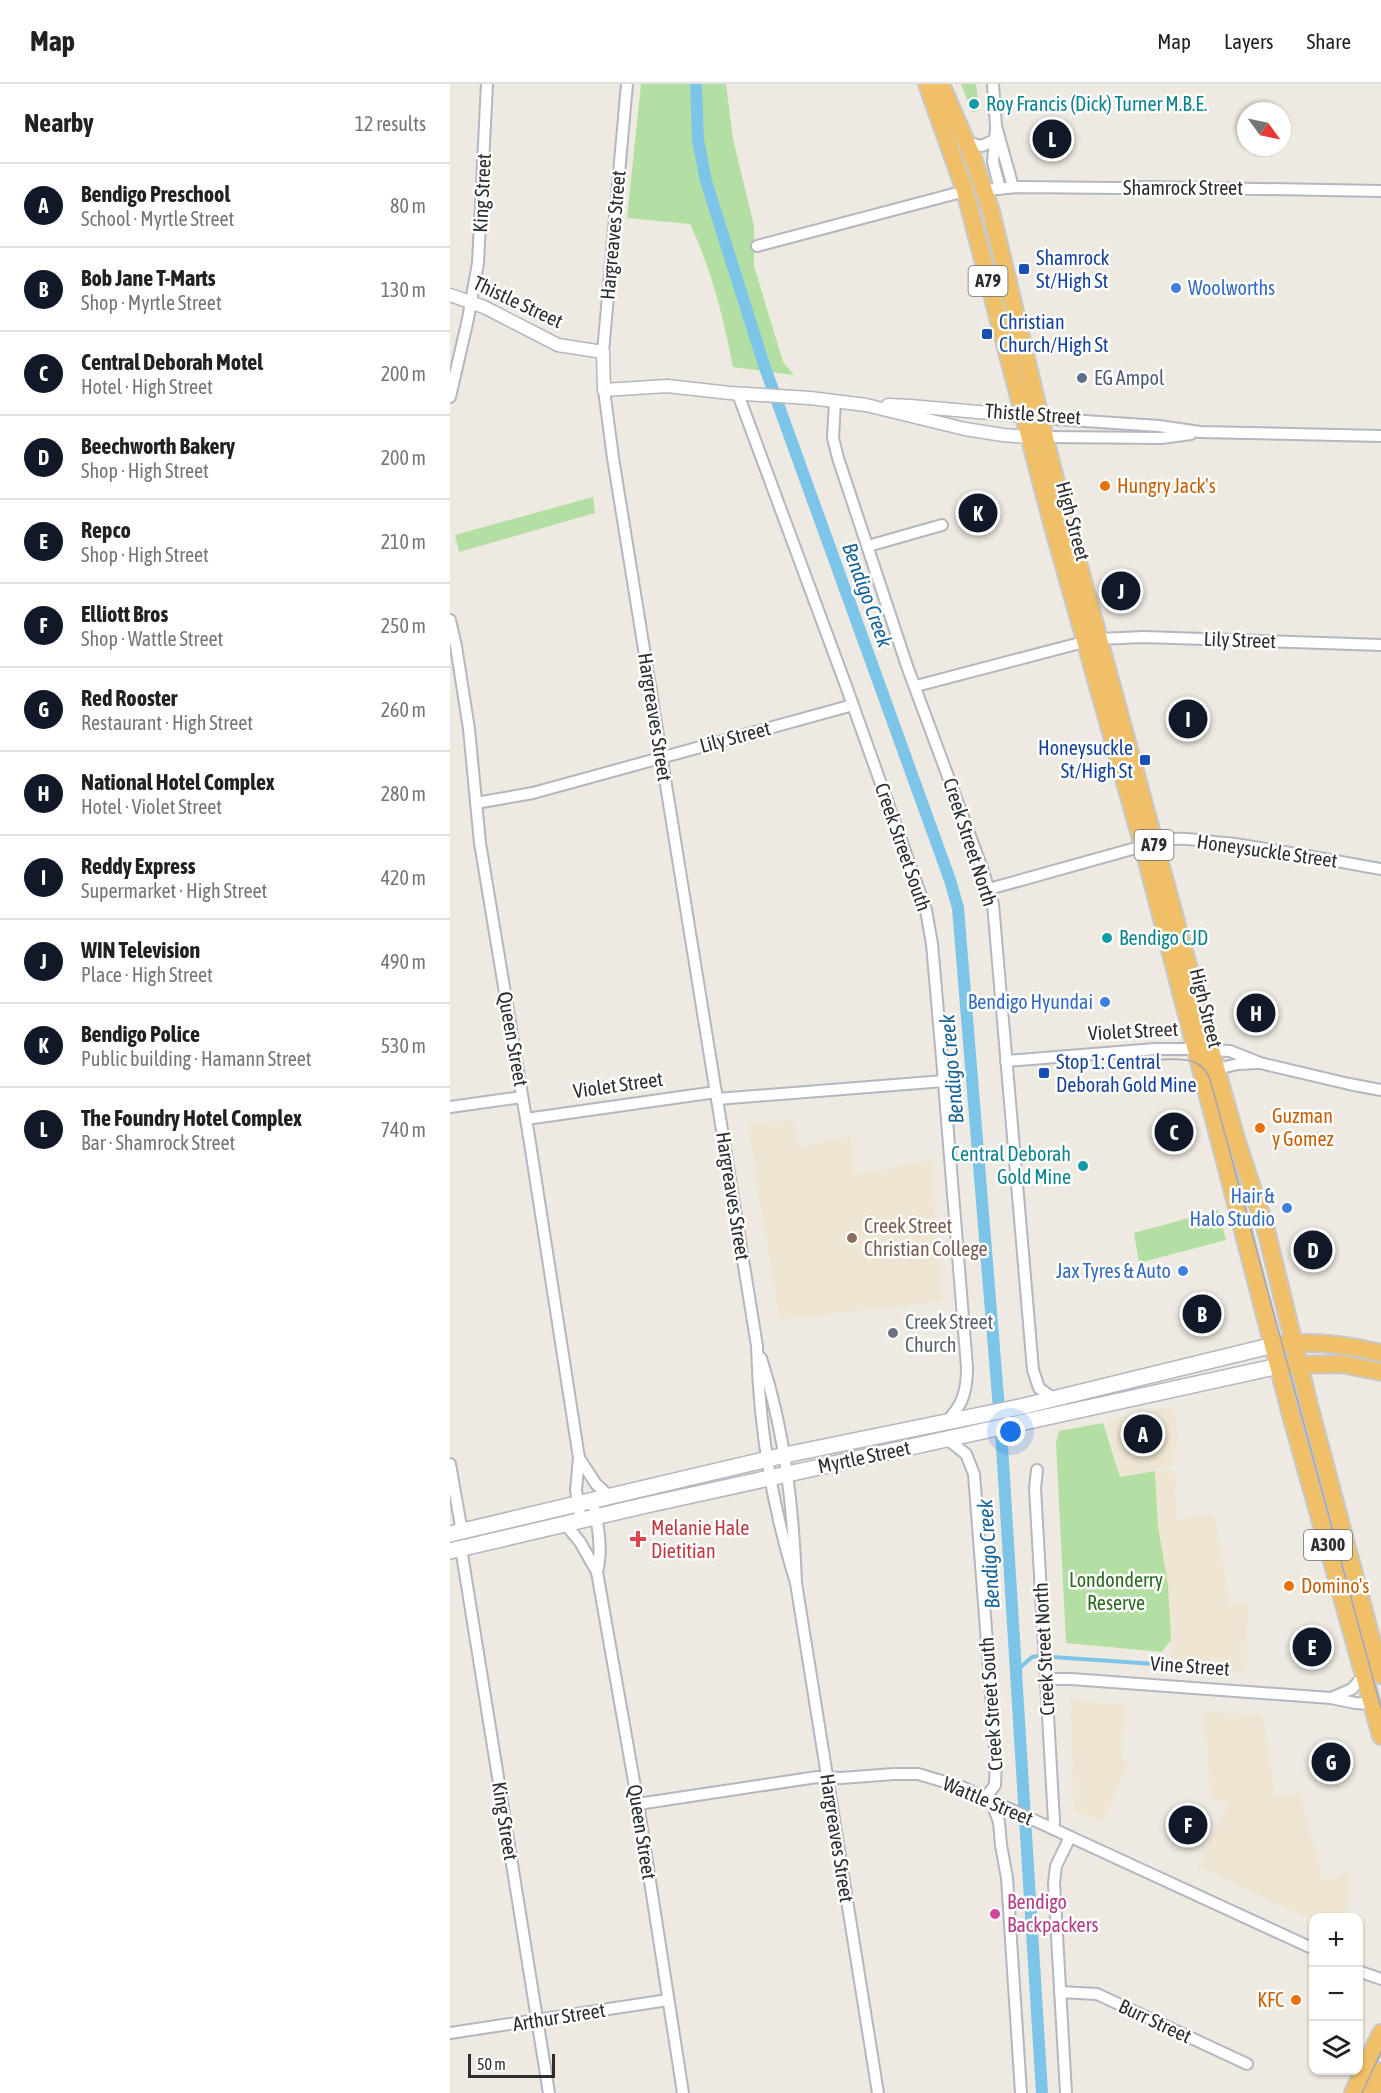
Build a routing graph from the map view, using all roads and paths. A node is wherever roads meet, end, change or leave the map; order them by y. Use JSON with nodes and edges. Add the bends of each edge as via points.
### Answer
{"nodes":[{"id":1,"x":488,"y":84,"type":"edge"},
{"id":2,"x":627,"y":84,"type":"edge"},
{"id":3,"x":927,"y":84,"type":"edge"},
{"id":4,"x":941,"y":84,"type":"edge"},
{"id":5,"x":993,"y":84,"type":"edge"},
{"id":6,"x":996,"y":126,"type":"junction"},
{"id":7,"x":994,"y":140,"type":"junction"},
{"id":8,"x":966,"y":142,"type":"junction"},
{"id":9,"x":1013,"y":188,"type":"junction"},
{"id":10,"x":992,"y":190,"type":"junction"},
{"id":11,"x":1381,"y":190,"type":"edge"},
{"id":12,"x":964,"y":191,"type":"junction"},
{"id":13,"x":757,"y":246,"type":"dead end"},
{"id":14,"x":450,"y":294,"type":"edge"},
{"id":15,"x":471,"y":302,"type":"junction"},
{"id":16,"x":603,"y":352,"type":"junction"},
{"id":17,"x":604,"y":390,"type":"junction"},
{"id":18,"x":738,"y":394,"type":"junction"},
{"id":19,"x":450,"y":397,"type":"edge"},
{"id":20,"x":835,"y":401,"type":"junction"},
{"id":21,"x":866,"y":405,"type":"junction"},
{"id":22,"x":1023,"y":416,"type":"junction"},
{"id":23,"x":1040,"y":418,"type":"junction"},
{"id":24,"x":1200,"y":432,"type":"junction"},
{"id":25,"x":1381,"y":436,"type":"edge"},
{"id":26,"x":1037,"y":437,"type":"junction"},
{"id":27,"x":942,"y":525,"type":"dead end"},
{"id":28,"x":868,"y":546,"type":"junction"},
{"id":29,"x":450,"y":620,"type":"edge"},
{"id":30,"x":1092,"y":641,"type":"junction"},
{"id":31,"x":1381,"y":645,"type":"edge"},
{"id":32,"x":916,"y":686,"type":"junction"},
{"id":33,"x":853,"y":705,"type":"junction"},
{"id":34,"x":662,"y":757,"type":"junction"},
{"id":35,"x":476,"y":803,"type":"junction"},
{"id":36,"x":1148,"y":844,"type":"junction"},
{"id":37,"x":1381,"y":868,"type":"edge"},
{"id":38,"x":989,"y":889,"type":"junction"},
{"id":39,"x":1203,"y":1049,"type":"junction"},
{"id":40,"x":1006,"y":1061,"type":"junction"},
{"id":41,"x":1260,"y":1063,"type":"junction"},
{"id":42,"x":1209,"y":1072,"type":"junction"},
{"id":43,"x":944,"y":1081,"type":"junction"},
{"id":44,"x":1381,"y":1089,"type":"edge"},
{"id":45,"x":716,"y":1096,"type":"junction"},
{"id":46,"x":522,"y":1097,"type":"junction"},
{"id":47,"x":450,"y":1107,"type":"edge"},
{"id":48,"x":526,"y":1119,"type":"junction"},
{"id":49,"x":1241,"y":1154,"type":"junction"},
{"id":50,"x":1225,"y":1161,"type":"junction"},
{"id":51,"x":1294,"y":1343,"type":"junction"},
{"id":52,"x":1274,"y":1345,"type":"junction"},
{"id":53,"x":757,"y":1346,"type":"junction"},
{"id":54,"x":1381,"y":1353,"type":"edge"},
{"id":55,"x":1300,"y":1364,"type":"junction"},
{"id":56,"x":1279,"y":1366,"type":"junction"},
{"id":57,"x":1381,"y":1372,"type":"edge"},
{"id":58,"x":1054,"y":1399,"type":"junction"},
{"id":59,"x":1021,"y":1414,"type":"junction"},
{"id":60,"x":945,"y":1431,"type":"junction"},
{"id":61,"x":785,"y":1455,"type":"junction"},
{"id":62,"x":579,"y":1458,"type":"junction"},
{"id":63,"x":767,"y":1460,"type":"junction"},
{"id":64,"x":450,"y":1464,"type":"edge"},
{"id":65,"x":1037,"y":1470,"type":"dead end"},
{"id":66,"x":788,"y":1474,"type":"junction"},
{"id":67,"x":770,"y":1478,"type":"junction"},
{"id":68,"x":610,"y":1497,"type":"junction"},
{"id":69,"x":585,"y":1502,"type":"junction"},
{"id":70,"x":589,"y":1519,"type":"junction"},
{"id":71,"x":566,"y":1525,"type":"junction"},
{"id":72,"x":456,"y":1533,"type":"edge"},
{"id":73,"x":455,"y":1550,"type":"edge"},
{"id":74,"x":597,"y":1572,"type":"junction"},
{"id":75,"x":796,"y":1583,"type":"junction"},
{"id":76,"x":1373,"y":1675,"type":"edge"},
{"id":77,"x":1046,"y":1679,"type":"junction"},
{"id":78,"x":1331,"y":1698,"type":"junction"},
{"id":79,"x":1376,"y":1703,"type":"edge"},
{"id":80,"x":1381,"y":1736,"type":"edge"},
{"id":81,"x":827,"y":1778,"type":"junction"},
{"id":82,"x":988,"y":1798,"type":"junction"},
{"id":83,"x":638,"y":1804,"type":"junction"},
{"id":84,"x":1053,"y":1829,"type":"junction"},
{"id":85,"x":1070,"y":1837,"type":"junction"},
{"id":86,"x":1309,"y":1947,"type":"edge"},
{"id":87,"x":1363,"y":1972,"type":"edge"},
{"id":88,"x":1381,"y":1979,"type":"edge"},
{"id":89,"x":1060,"y":1992,"type":"junction"},
{"id":90,"x":668,"y":2000,"type":"junction"},
{"id":91,"x":537,"y":2020,"type":"junction"},
{"id":92,"x":450,"y":2033,"type":"edge"},
{"id":93,"x":1381,"y":2033,"type":"edge"},
{"id":94,"x":1247,"y":2064,"type":"dead end"},
{"id":95,"x":1381,"y":2071,"type":"edge"},
{"id":96,"x":549,"y":2093,"type":"edge"},
{"id":97,"x":683,"y":2093,"type":"edge"},
{"id":98,"x":878,"y":2093,"type":"edge"},
{"id":99,"x":1021,"y":2093,"type":"edge"},
{"id":100,"x":1066,"y":2093,"type":"edge"},
{"id":101,"x":1353,"y":2093,"type":"edge"},
{"id":102,"x":1371,"y":2093,"type":"edge"}],
"edges":[{"from":1,"to":15,"type":"street","name":"King Street","via":[[479,257]]},
{"from":2,"to":16,"type":"street","name":"Hargreaves Street"},
{"from":3,"to":12,"type":"highway","name":"High Street","number":"A79"},
{"from":4,"to":8,"type":"highway","name":"High Street","number":"A79"},
{"from":5,"to":6,"type":"street"},
{"from":6,"to":7,"type":"street"},
{"from":6,"to":9,"type":"street"},
{"from":7,"to":8,"type":"street","via":[[982,146]]},
{"from":7,"to":10,"type":"street"},
{"from":8,"to":10,"type":"highway","name":"High Street","number":"A79"},
{"from":9,"to":10,"type":"street","name":"Shamrock Street"},
{"from":9,"to":11,"type":"street","name":"Shamrock Street"},
{"from":10,"to":12,"type":"highway"},
{"from":10,"to":23,"type":"highway","name":"High Street","number":"A79"},
{"from":12,"to":13,"type":"street"},
{"from":12,"to":22,"type":"highway","name":"High Street","number":"A79"},
{"from":14,"to":15,"type":"street","name":"Thistle Street"},
{"from":15,"to":16,"type":"street","name":"Thistle Street","via":[[558,345]]},
{"from":15,"to":19,"type":"street"},
{"from":16,"to":17,"type":"street","name":"Hargreaves Street"},
{"from":17,"to":18,"type":"street","name":"Thistle Street","via":[[667,386]]},
{"from":17,"to":34,"type":"street","name":"Hargreaves Street"},
{"from":18,"to":20,"type":"street","name":"Thistle Street"},
{"from":18,"to":33,"type":"street","name":"Creek Street South"},
{"from":20,"to":21,"type":"street","name":"Thistle Street"},
{"from":20,"to":28,"type":"street","name":"Creek Street North","via":[[835,448]]},
{"from":21,"to":22,"type":"street","name":"Thistle Street"},
{"from":21,"to":26,"type":"street","name":"Thistle Street","via":[[965,429]]},
{"from":22,"to":23,"type":"highway","name":"Thistle Street"},
{"from":22,"to":26,"type":"highway","name":"High Street","number":"A79"},
{"from":23,"to":24,"type":"street","name":"Thistle Street"},
{"from":23,"to":26,"type":"highway","name":"High Street","number":"A79"},
{"from":24,"to":25,"type":"street","name":"Thistle Street"},
{"from":24,"to":26,"type":"street","name":"Thistle Street","via":[[1161,438]]},
{"from":26,"to":30,"type":"highway","name":"High Street","number":"A79"},
{"from":27,"to":28,"type":"street"},
{"from":28,"to":32,"type":"street","name":"Creek Street North"},
{"from":29,"to":35,"type":"street","name":"Queen Street","via":[[469,729]]},
{"from":30,"to":31,"type":"street","name":"Lily Street","via":[[1144,637]]},
{"from":30,"to":32,"type":"street","name":"Lily Street"},
{"from":30,"to":36,"type":"highway","name":"High Street","number":"A79"},
{"from":32,"to":38,"type":"street","name":"Creek Street North"},
{"from":33,"to":34,"type":"street","name":"Lily Street"},
{"from":33,"to":43,"type":"street","name":"Creek Street South","via":[[926,910]]},
{"from":34,"to":35,"type":"street","name":"Lily Street","via":[[533,793]]},
{"from":34,"to":45,"type":"street","name":"Hargreaves Street"},
{"from":35,"to":46,"type":"street","name":"Queen Street"},
{"from":36,"to":37,"type":"street","name":"Honeysuckle Street","via":[[1169,838],[1191,839]]},
{"from":36,"to":38,"type":"street","name":"Honeysuckle Street"},
{"from":36,"to":39,"type":"highway","name":"High Street","number":"A79"},
{"from":38,"to":40,"type":"street","name":"Creek Street North"},
{"from":39,"to":40,"type":"street","name":"Violet Street"},
{"from":39,"to":41,"type":"street","name":"Violet Street","via":[[1239,1054]]},
{"from":39,"to":42,"type":"highway","name":"High Street","number":"A79"},
{"from":40,"to":58,"type":"street","name":"Creek Street North","via":[[1033,1370],[1039,1388]]},
{"from":41,"to":42,"type":"street","name":"Violet Street"},
{"from":41,"to":44,"type":"street","name":"Violet Street"},
{"from":42,"to":49,"type":"highway","name":"High Street","number":"A79"},
{"from":42,"to":50,"type":"highway","name":"High Street","number":"A79"},
{"from":43,"to":45,"type":"street","name":"Violet Street"},
{"from":43,"to":60,"type":"street","name":"Creek Street South","via":[[968,1375],[963,1400]]},
{"from":45,"to":48,"type":"street","name":"Violet Street"},
{"from":45,"to":53,"type":"street","name":"Hargreaves Street"},
{"from":46,"to":47,"type":"street"},
{"from":46,"to":48,"type":"street","name":"Queen Street"},
{"from":48,"to":62,"type":"street","name":"Queen Street"},
{"from":49,"to":50,"type":"highway"},
{"from":49,"to":51,"type":"highway","name":"High Street","number":"A79","via":[[1266,1230]]},
{"from":50,"to":52,"type":"highway","name":"High Street","number":"A79"},
{"from":51,"to":52,"type":"highway"},
{"from":51,"to":54,"type":"highway"},
{"from":51,"to":55,"type":"highway","name":"High Street","number":"A300"},
{"from":52,"to":56,"type":"highway","name":"High Street","number":"A79"},
{"from":52,"to":58,"type":"main road","name":"Myrtle Street"},
{"from":53,"to":61,"type":"street","name":"Hargreaves Street","via":[[774,1397]]},
{"from":53,"to":63,"type":"street","name":"Hargreaves Street"},
{"from":55,"to":56,"type":"highway"},
{"from":55,"to":57,"type":"highway","via":[[1342,1364]]},
{"from":55,"to":76,"type":"highway","name":"High Street","number":"A300"},
{"from":56,"to":59,"type":"main road","name":"Myrtle Street"},
{"from":56,"to":76,"type":"highway","name":"High Street","number":"A300"},
{"from":58,"to":59,"type":"main road","name":"Myrtle Street"},
{"from":59,"to":60,"type":"main road","name":"Myrtle Street"},
{"from":60,"to":61,"type":"main road","name":"Myrtle Street"},
{"from":60,"to":66,"type":"main road","name":"Myrtle Street"},
{"from":60,"to":82,"type":"street","name":"Creek Street South","via":[[966,1454],[974,1474],[996,1760],[995,1785]]},
{"from":61,"to":63,"type":"main road","name":"Myrtle Street"},
{"from":61,"to":66,"type":"street","name":"Hargreaves Street"},
{"from":62,"to":68,"type":"street","name":"Queen Street"},
{"from":62,"to":69,"type":"street","name":"Queen Street","via":[[576,1475]]},
{"from":63,"to":67,"type":"street","name":"Hargreaves Street"},
{"from":63,"to":68,"type":"main road","name":"Myrtle Street"},
{"from":64,"to":72,"type":"street"},
{"from":65,"to":77,"type":"street","name":"Creek Street North"},
{"from":66,"to":67,"type":"main road","name":"Myrtle Street"},
{"from":66,"to":75,"type":"street","name":"Hargreaves Street"},
{"from":67,"to":70,"type":"main road","name":"Myrtle Street"},
{"from":67,"to":75,"type":"street","name":"Hargreaves Street"},
{"from":68,"to":69,"type":"main road","name":"Myrtle Street"},
{"from":69,"to":70,"type":"street","name":"Queen Street"},
{"from":69,"to":72,"type":"main road","name":"Myrtle Street"},
{"from":70,"to":71,"type":"main road","name":"Myrtle Street"},
{"from":70,"to":74,"type":"street","name":"Queen Street","via":[[599,1561]]},
{"from":71,"to":73,"type":"main road","name":"Myrtle Street"},
{"from":71,"to":74,"type":"street","name":"Queen Street"},
{"from":73,"to":91,"type":"street","name":"King Street"},
{"from":74,"to":83,"type":"street","name":"Queen Street"},
{"from":75,"to":81,"type":"street","name":"Hargreaves Street"},
{"from":76,"to":78,"type":"street"},
{"from":76,"to":79,"type":"highway","name":"High Street","number":"A300"},
{"from":77,"to":78,"type":"street","name":"Vine Street"},
{"from":77,"to":84,"type":"street","name":"Creek Street North"},
{"from":78,"to":79,"type":"street","name":"Vine Street"},
{"from":79,"to":80,"type":"highway","name":"High Street","number":"A300"},
{"from":81,"to":82,"type":"street","name":"Wattle Street","via":[[918,1774]]},
{"from":81,"to":83,"type":"street","name":"Wattle Street","via":[[802,1778]]},
{"from":81,"to":98,"type":"street","name":"Hargreaves Street"},
{"from":82,"to":84,"type":"street","name":"Wattle Street"},
{"from":82,"to":99,"type":"street","name":"Creek Street South","via":[[999,1822],[1007,1878]]},
{"from":83,"to":90,"type":"street","name":"Queen Street"},
{"from":84,"to":85,"type":"street","name":"Wattle Street"},
{"from":85,"to":86,"type":"street","name":"Wattle Street"},
{"from":85,"to":89,"type":"street","via":[[1054,1878]]},
{"from":87,"to":88,"type":"street"},
{"from":89,"to":94,"type":"street","name":"Burr Street","via":[[1097,1994]]},
{"from":89,"to":100,"type":"street"},
{"from":90,"to":91,"type":"street","name":"Arthur Street"},
{"from":90,"to":97,"type":"street","name":"Queen Street"},
{"from":91,"to":92,"type":"street","name":"Arthur Street"},
{"from":91,"to":96,"type":"street","name":"King Street"},
{"from":93,"to":101,"type":"highway"},
{"from":95,"to":102,"type":"highway"}]}
